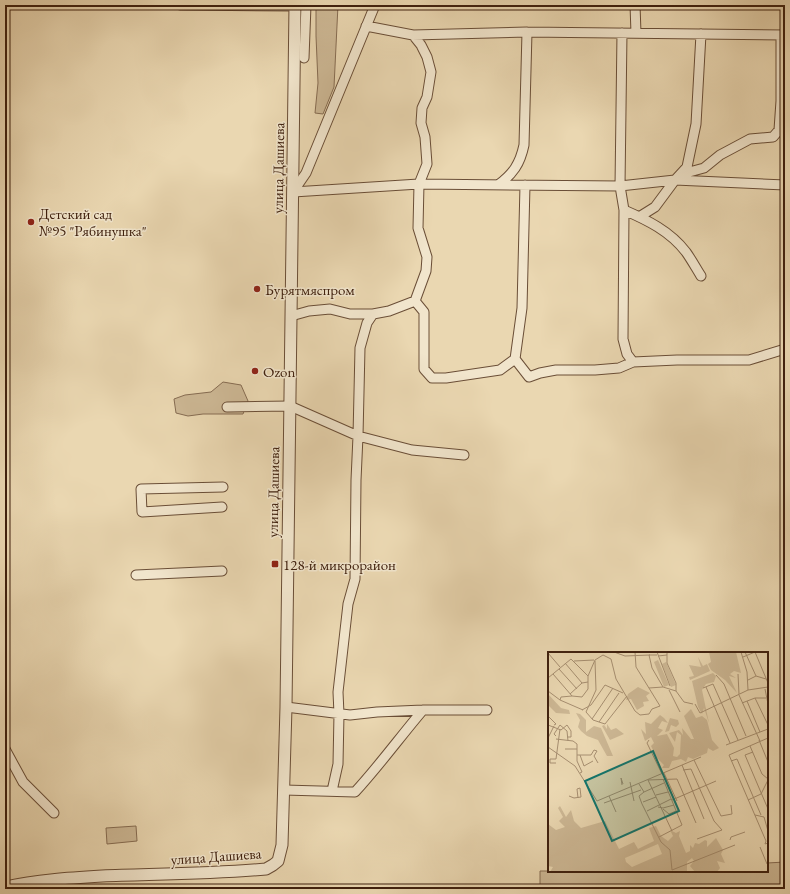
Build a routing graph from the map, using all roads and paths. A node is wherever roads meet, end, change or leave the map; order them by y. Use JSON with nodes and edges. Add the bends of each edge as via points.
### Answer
{"nodes":[{"id":1,"x":180,"y":5,"type":"edge"},
{"id":2,"x":299,"y":5,"type":"edge"},
{"id":3,"x":375,"y":5,"type":"edge"},
{"id":4,"x":635,"y":5,"type":"edge"},
{"id":5,"x":366,"y":26,"type":"junction"},
{"id":6,"x":527,"y":32,"type":"junction"},
{"id":7,"x":622,"y":33,"type":"junction"},
{"id":8,"x":636,"y":33,"type":"junction"},
{"id":9,"x":701,"y":34,"type":"junction"},
{"id":10,"x":413,"y":35,"type":"junction"},
{"id":11,"x":783,"y":35,"type":"edge"},
{"id":12,"x":304,"y":58,"type":"dead end"},
{"id":13,"x":679,"y":177,"type":"junction"},
{"id":14,"x":420,"y":184,"type":"junction"},
{"id":15,"x":498,"y":185,"type":"junction"},
{"id":16,"x":525,"y":185,"type":"junction"},
{"id":17,"x":785,"y":185,"type":"edge"},
{"id":18,"x":620,"y":186,"type":"junction"},
{"id":19,"x":293,"y":192,"type":"junction"},
{"id":20,"x":624,"y":210,"type":"junction"},
{"id":21,"x":639,"y":217,"type":"junction"},
{"id":22,"x":701,"y":276,"type":"dead end"},
{"id":23,"x":416,"y":301,"type":"junction"},
{"id":24,"x":373,"y":314,"type":"junction"},
{"id":25,"x":291,"y":316,"type":"junction"},
{"id":26,"x":785,"y":349,"type":"edge"},
{"id":27,"x":515,"y":359,"type":"junction"},
{"id":28,"x":633,"y":362,"type":"junction"},
{"id":29,"x":290,"y":406,"type":"junction"},
{"id":30,"x":227,"y":407,"type":"dead end"},
{"id":31,"x":358,"y":436,"type":"junction"},
{"id":32,"x":464,"y":455,"type":"dead end"},
{"id":33,"x":223,"y":486,"type":"dead end"},
{"id":34,"x":222,"y":507,"type":"dead end"},
{"id":35,"x":222,"y":571,"type":"dead end"},
{"id":36,"x":136,"y":575,"type":"dead end"},
{"id":37,"x":286,"y":707,"type":"junction"},
{"id":38,"x":423,"y":710,"type":"junction"},
{"id":39,"x":488,"y":710,"type":"dead end"},
{"id":40,"x":339,"y":714,"type":"junction"},
{"id":41,"x":5,"y":749,"type":"edge"},
{"id":42,"x":284,"y":790,"type":"junction"},
{"id":43,"x":332,"y":791,"type":"junction"},
{"id":44,"x":54,"y":813,"type":"dead end"},
{"id":45,"x":5,"y":887,"type":"edge"}],
"edges":[{"from":1,"to":2,"type":"street"},
{"from":2,"to":12,"type":"street"},
{"from":2,"to":19,"type":"street","name":"улица Дашиева"},
{"from":3,"to":5,"type":"street"},
{"from":4,"to":8,"type":"street"},
{"from":5,"to":10,"type":"street"},
{"from":5,"to":19,"type":"street","via":[[308,167]]},
{"from":6,"to":7,"type":"street"},
{"from":6,"to":10,"type":"street"},
{"from":6,"to":15,"type":"street","via":[[524,145],[521,158],[510,176]]},
{"from":7,"to":8,"type":"street"},
{"from":7,"to":18,"type":"street"},
{"from":8,"to":9,"type":"street"},
{"from":9,"to":11,"type":"street"},
{"from":9,"to":13,"type":"street","via":[[696,124],[687,167]]},
{"from":10,"to":14,"type":"street","via":[[424,51],[430,72],[427,97],[422,108],[421,123],[425,137],[426,164]]},
{"from":11,"to":13,"type":"street","via":[[779,130],[772,137],[750,139],[720,155],[704,168]]},
{"from":13,"to":17,"type":"street"},
{"from":13,"to":18,"type":"street"},
{"from":13,"to":21,"type":"street","via":[[655,207]]},
{"from":14,"to":15,"type":"street"},
{"from":14,"to":19,"type":"street"},
{"from":14,"to":23,"type":"street","via":[[418,228],[427,257],[426,271]]},
{"from":15,"to":16,"type":"street"},
{"from":16,"to":18,"type":"street"},
{"from":16,"to":27,"type":"street","via":[[522,308]]},
{"from":18,"to":20,"type":"street"},
{"from":19,"to":25,"type":"street","name":"улица Дашиева"},
{"from":20,"to":21,"type":"street"},
{"from":20,"to":28,"type":"street","via":[[623,339],[627,354]]},
{"from":21,"to":22,"type":"street","via":[[668,234],[685,251]]},
{"from":23,"to":24,"type":"street"},
{"from":23,"to":27,"type":"street","via":[[424,312],[424,369],[432,378],[500,370]]},
{"from":24,"to":25,"type":"street","via":[[350,314],[330,309]]},
{"from":24,"to":31,"type":"street","via":[[367,323],[360,348]]},
{"from":25,"to":29,"type":"street","name":"улица Дашиева"},
{"from":26,"to":28,"type":"street","via":[[749,360]]},
{"from":27,"to":28,"type":"street","via":[[529,377],[556,370],[619,368]]},
{"from":29,"to":30,"type":"street"},
{"from":29,"to":31,"type":"street"},
{"from":29,"to":37,"type":"street","name":"улица Дашиева"},
{"from":31,"to":32,"type":"street","via":[[412,450]]},
{"from":31,"to":40,"type":"street","via":[[355,579],[348,604],[338,692]]},
{"from":33,"to":34,"type":"street","via":[[142,489],[142,512]]},
{"from":35,"to":36,"type":"street"},
{"from":37,"to":40,"type":"street"},
{"from":37,"to":42,"type":"street","name":"улица Дашиева"},
{"from":38,"to":39,"type":"street"},
{"from":38,"to":40,"type":"street"},
{"from":38,"to":43,"type":"street","via":[[355,792]]},
{"from":40,"to":43,"type":"street","via":[[338,764]]},
{"from":41,"to":44,"type":"street","via":[[23,782]]},
{"from":42,"to":43,"type":"street"},
{"from":42,"to":45,"type":"street","name":"улица Дашиева","via":[[281,853],[278,860],[266,869],[90,877],[29,882]]}]}
